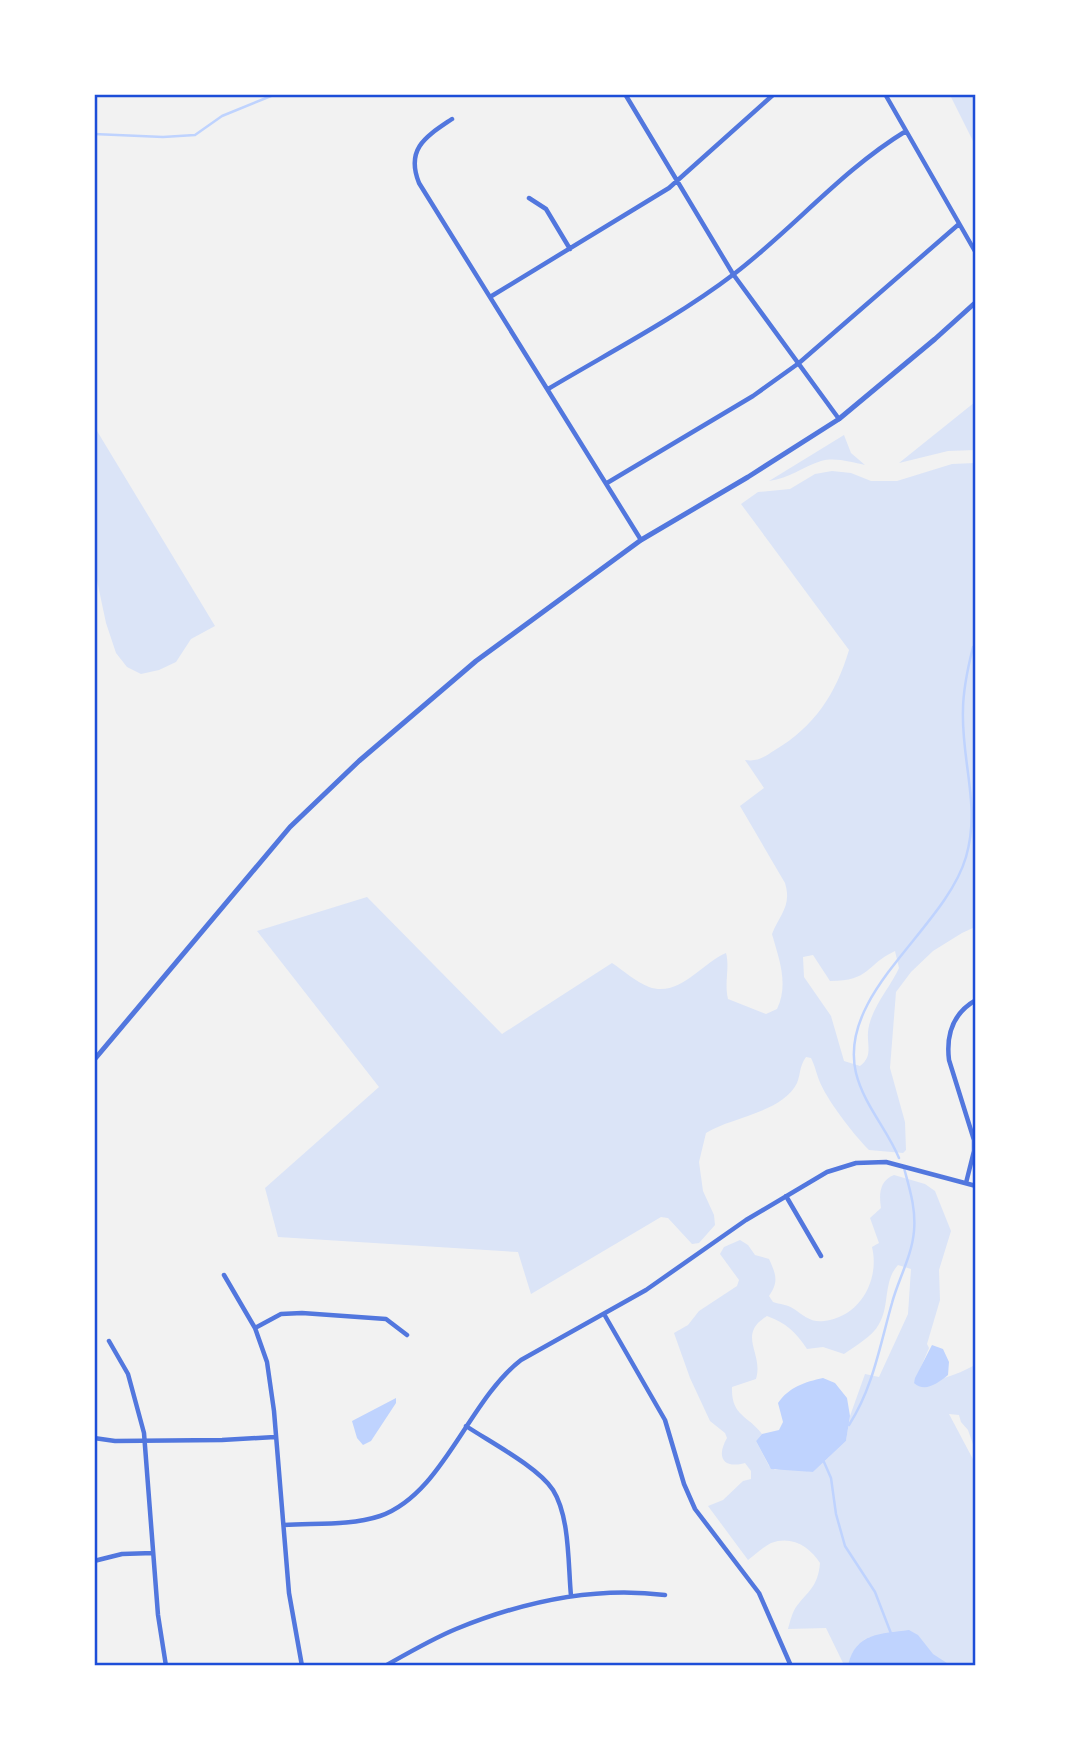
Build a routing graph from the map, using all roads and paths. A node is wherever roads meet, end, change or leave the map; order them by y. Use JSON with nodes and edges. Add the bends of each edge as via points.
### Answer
{"nodes":[{"id":1,"x":625,"y":94,"type":"edge"},
{"id":2,"x":774,"y":94,"type":"edge"},
{"id":3,"x":885,"y":94,"type":"edge"},
{"id":4,"x":452,"y":119,"type":"dead end"},
{"id":5,"x":906,"y":131,"type":"junction"},
{"id":6,"x":677,"y":181,"type":"junction"},
{"id":7,"x":528,"y":198,"type":"dead end"},
{"id":8,"x":959,"y":224,"type":"junction"},
{"id":9,"x":570,"y":249,"type":"junction"},
{"id":10,"x":975,"y":253,"type":"edge"},
{"id":11,"x":733,"y":274,"type":"junction"},
{"id":12,"x":490,"y":297,"type":"junction"},
{"id":13,"x":975,"y":302,"type":"edge"},
{"id":14,"x":799,"y":363,"type":"junction"},
{"id":15,"x":548,"y":389,"type":"junction"},
{"id":16,"x":839,"y":419,"type":"junction"},
{"id":17,"x":607,"y":483,"type":"junction"},
{"id":18,"x":641,"y":540,"type":"junction"},
{"id":19,"x":975,"y":1000,"type":"edge"},
{"id":20,"x":94,"y":1060,"type":"edge"},
{"id":21,"x":966,"y":1183,"type":"junction"},
{"id":22,"x":975,"y":1186,"type":"edge"},
{"id":23,"x":786,"y":1196,"type":"junction"},
{"id":24,"x":821,"y":1256,"type":"dead end"},
{"id":25,"x":224,"y":1275,"type":"dead end"},
{"id":26,"x":604,"y":1314,"type":"junction"},
{"id":27,"x":255,"y":1328,"type":"junction"},
{"id":28,"x":407,"y":1335,"type":"dead end"},
{"id":29,"x":109,"y":1341,"type":"dead end"},
{"id":30,"x":466,"y":1426,"type":"junction"},
{"id":31,"x":275,"y":1437,"type":"junction"},
{"id":32,"x":94,"y":1438,"type":"edge"},
{"id":33,"x":144,"y":1440,"type":"junction"},
{"id":34,"x":284,"y":1525,"type":"junction"},
{"id":35,"x":153,"y":1553,"type":"junction"},
{"id":36,"x":94,"y":1561,"type":"edge"},
{"id":37,"x":665,"y":1595,"type":"dead end"},
{"id":38,"x":571,"y":1596,"type":"junction"},
{"id":39,"x":166,"y":1665,"type":"edge"},
{"id":40,"x":302,"y":1665,"type":"edge"},
{"id":41,"x":385,"y":1665,"type":"edge"},
{"id":42,"x":791,"y":1665,"type":"edge"}],
"edges":[{"from":1,"to":6,"type":"street"},
{"from":2,"to":6,"type":"street"},
{"from":3,"to":5,"type":"street"},
{"from":4,"to":12,"type":"street","via":[[421,143],[414,158],[415,174]]},
{"from":5,"to":8,"type":"street"},
{"from":5,"to":11,"type":"street","via":[[870,156]]},
{"from":6,"to":9,"type":"street"},
{"from":6,"to":11,"type":"street"},
{"from":7,"to":9,"type":"street","via":[[546,209]]},
{"from":8,"to":10,"type":"street"},
{"from":8,"to":14,"type":"street"},
{"from":9,"to":12,"type":"street"},
{"from":11,"to":14,"type":"street"},
{"from":11,"to":15,"type":"street"},
{"from":12,"to":15,"type":"street"},
{"from":13,"to":16,"type":"street"},
{"from":14,"to":16,"type":"street"},
{"from":14,"to":17,"type":"street","via":[[753,396]]},
{"from":15,"to":17,"type":"street"},
{"from":16,"to":18,"type":"street"},
{"from":17,"to":18,"type":"street"},
{"from":18,"to":20,"type":"street","via":[[476,661],[323,793]]},
{"from":19,"to":21,"type":"street","via":[[957,1016],[947,1048],[974,1140]]},
{"from":21,"to":22,"type":"street"},
{"from":21,"to":23,"type":"street","via":[[896,1163],[866,1161],[827,1172]]},
{"from":23,"to":24,"type":"street"},
{"from":23,"to":26,"type":"street"},
{"from":25,"to":27,"type":"street"},
{"from":26,"to":30,"type":"street","via":[[508,1370]]},
{"from":26,"to":42,"type":"street","via":[[665,1420],[695,1509],[759,1593]]},
{"from":27,"to":28,"type":"street","via":[[281,1314],[302,1313],[386,1320]]},
{"from":27,"to":31,"type":"street","via":[[267,1362]]},
{"from":29,"to":33,"type":"street","via":[[128,1374]]},
{"from":30,"to":34,"type":"street","via":[[422,1488],[396,1509],[366,1520]]},
{"from":30,"to":38,"type":"street","via":[[552,1488],[563,1515]]},
{"from":31,"to":33,"type":"street"},
{"from":31,"to":34,"type":"street"},
{"from":32,"to":33,"type":"street"},
{"from":33,"to":35,"type":"street"},
{"from":34,"to":40,"type":"street","via":[[289,1593]]},
{"from":35,"to":36,"type":"street"},
{"from":35,"to":39,"type":"street"},
{"from":37,"to":38,"type":"street"},
{"from":38,"to":41,"type":"street","via":[[454,1629]]}]}
